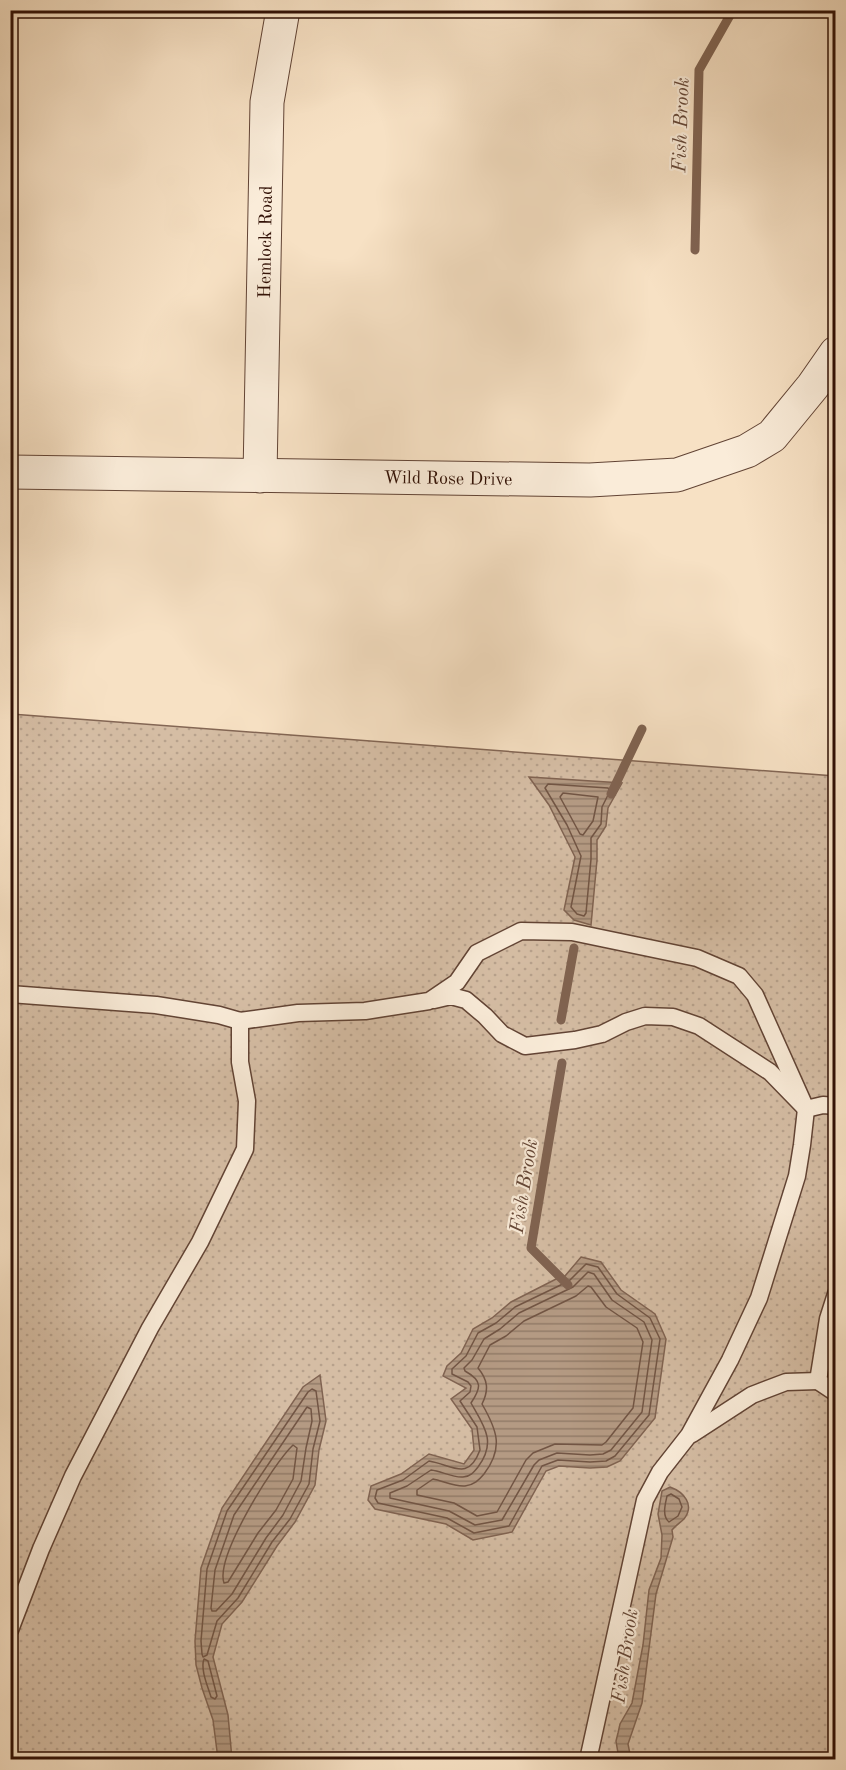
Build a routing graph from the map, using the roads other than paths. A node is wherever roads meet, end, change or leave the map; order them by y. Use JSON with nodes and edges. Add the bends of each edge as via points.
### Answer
{"nodes":[{"id":1,"x":283,"y":10,"type":"edge"},
{"id":2,"x":836,"y":353,"type":"edge"},
{"id":3,"x":10,"y":472,"type":"edge"},
{"id":4,"x":260,"y":476,"type":"junction"},
{"id":5,"x":10,"y":994,"type":"edge"},
{"id":6,"x":429,"y":1001,"type":"junction"},
{"id":7,"x":240,"y":1021,"type":"junction"},
{"id":8,"x":836,"y":1106,"type":"edge"},
{"id":9,"x":807,"y":1108,"type":"junction"},
{"id":10,"x":836,"y":1294,"type":"edge"},
{"id":11,"x":818,"y":1381,"type":"junction"},
{"id":12,"x":836,"y":1393,"type":"edge"},
{"id":13,"x":689,"y":1436,"type":"junction"},
{"id":14,"x":10,"y":1630,"type":"edge"},
{"id":15,"x":588,"y":1760,"type":"edge"}],
"edges":[{"from":1,"to":4,"type":"street","name":"Hemlock Road","via":[[267,102]]},
{"from":2,"to":4,"type":"street","name":"Wild Rose Drive","via":[[772,436],[747,452],[677,475],[590,480]]},
{"from":3,"to":4,"type":"street","name":"Wild Rose Drive"},
{"from":5,"to":7,"type":"lane","via":[[156,1005]]},
{"from":6,"to":7,"type":"lane","via":[[365,1011],[298,1013]]},
{"from":6,"to":9,"type":"lane","via":[[451,996],[466,1000],[502,1034],[525,1047],[602,1034],[645,1016],[673,1017],[699,1026],[770,1072]]},
{"from":6,"to":9,"type":"lane","via":[[457,982],[477,953],[521,931],[572,932],[697,958],[739,976],[754,995]]},
{"from":7,"to":14,"type":"lane","via":[[240,1062],[247,1101],[245,1149],[200,1242],[73,1476]]},
{"from":8,"to":9,"type":"lane"},
{"from":9,"to":13,"type":"lane","via":[[797,1176],[759,1298]]},
{"from":10,"to":11,"type":"lane"},
{"from":11,"to":12,"type":"lane"},
{"from":11,"to":13,"type":"lane","via":[[786,1382],[752,1395]]},
{"from":13,"to":15,"type":"lane","via":[[660,1472],[645,1500]]}]}
